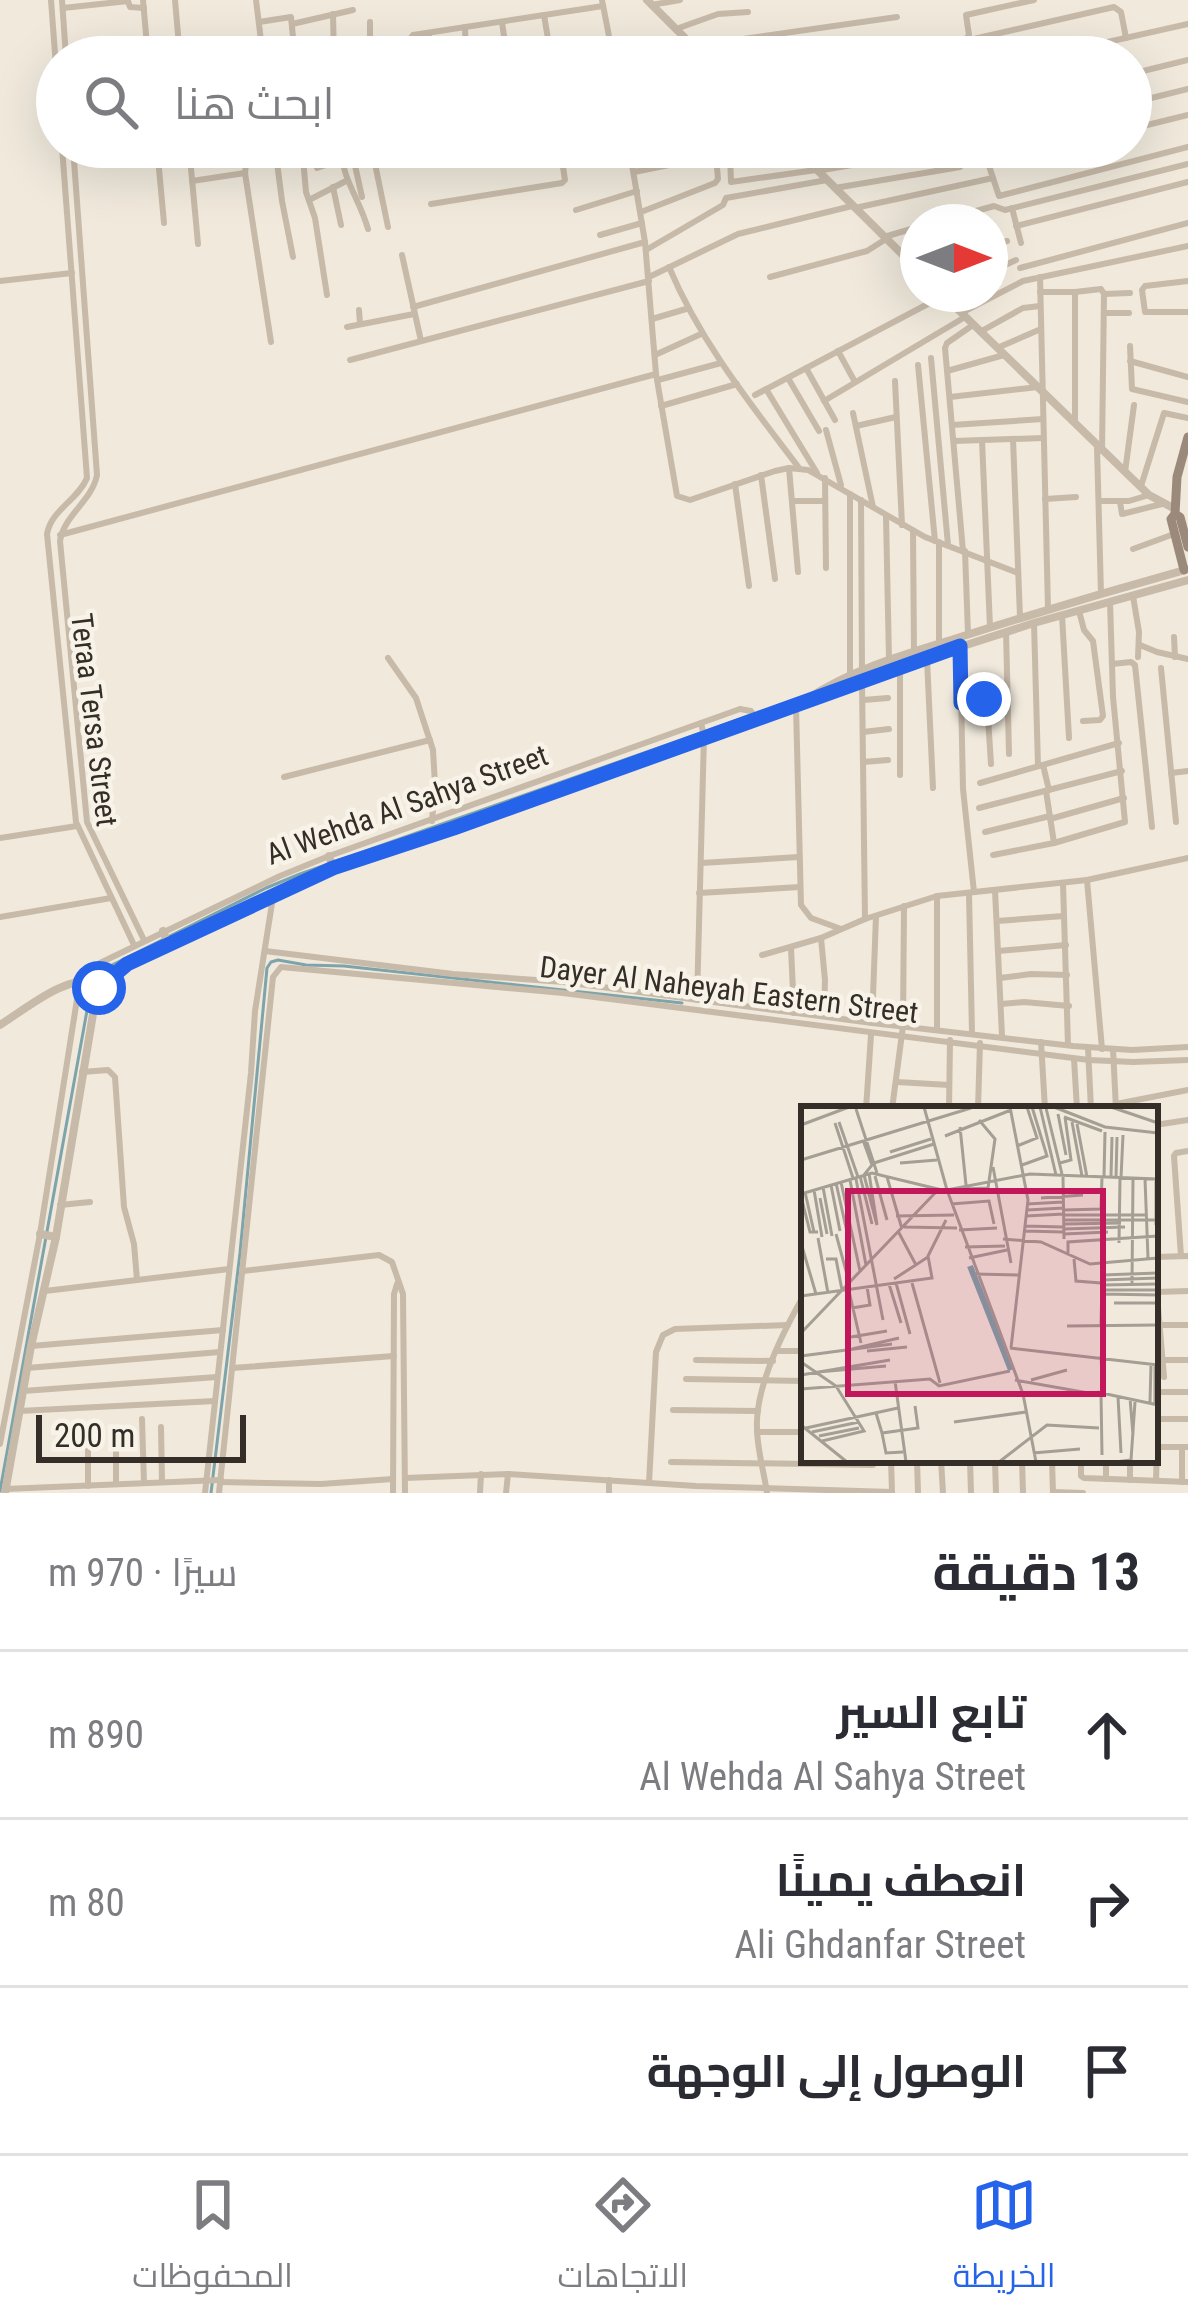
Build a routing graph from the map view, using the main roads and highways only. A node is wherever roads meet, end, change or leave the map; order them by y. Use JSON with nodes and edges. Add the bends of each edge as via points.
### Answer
{"nodes":[{"id":1,"x":1188,"y":437,"type":"edge"},
{"id":2,"x":1175,"y":512,"type":"junction"},
{"id":3,"x":1188,"y":547,"type":"edge"},
{"id":4,"x":1187,"y":573,"type":"edge"}],
"edges":[{"from":1,"to":2,"type":"main road"},
{"from":2,"to":3,"type":"main road"},
{"from":2,"to":4,"type":"main road"}]}
